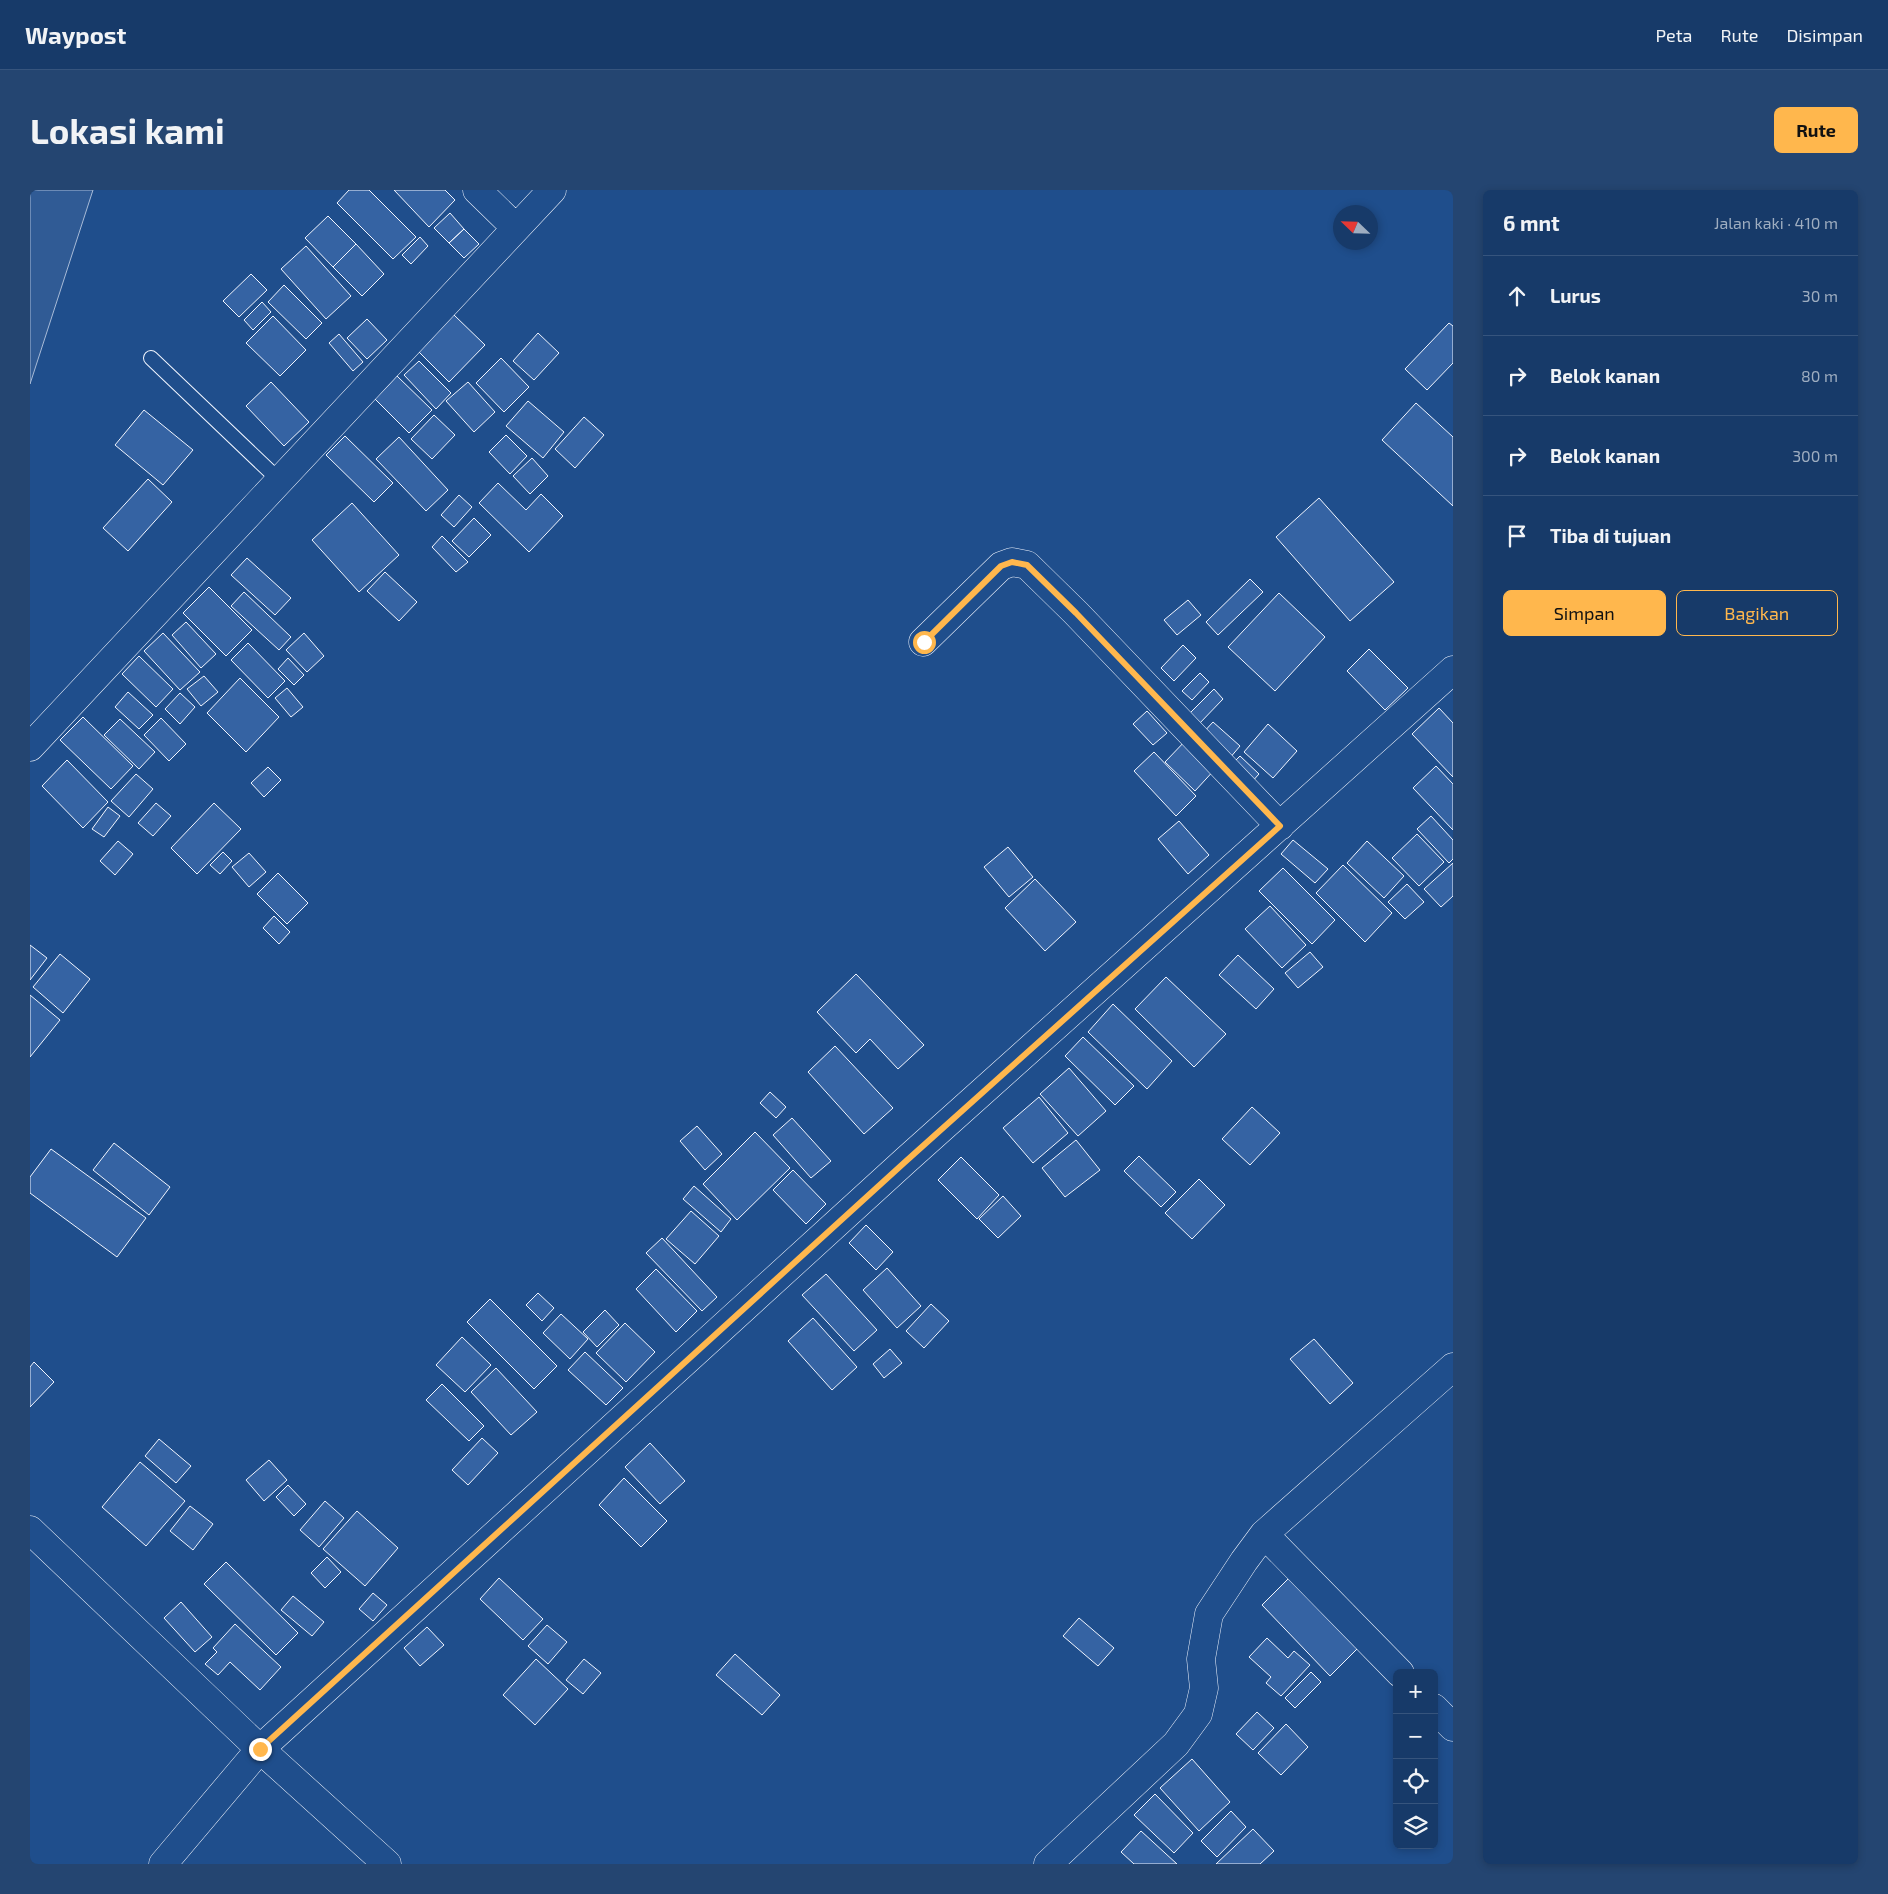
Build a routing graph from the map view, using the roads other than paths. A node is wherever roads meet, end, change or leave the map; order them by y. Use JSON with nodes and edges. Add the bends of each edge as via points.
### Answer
{"nodes":[{"id":1,"x":477,"y":190,"type":"edge"},
{"id":2,"x":552,"y":190,"type":"edge"},
{"id":3,"x":516,"y":228,"type":"junction"},
{"id":4,"x":151,"y":358,"type":"dead end"},
{"id":5,"x":280,"y":480,"type":"junction"},
{"id":6,"x":924,"y":642,"type":"dead end"},
{"id":7,"x":1453,"y":670,"type":"edge"},
{"id":8,"x":30,"y":747,"type":"edge"},
{"id":9,"x":1280,"y":826,"type":"junction"},
{"id":10,"x":1453,"y":1367,"type":"edge"},
{"id":11,"x":30,"y":1530,"type":"edge"},
{"id":12,"x":1264,"y":1534,"type":"junction"},
{"id":13,"x":1396,"y":1669,"type":"edge"},
{"id":14,"x":1438,"y":1712,"type":"edge"},
{"id":15,"x":1453,"y":1727,"type":"edge"},
{"id":16,"x":260,"y":1749,"type":"junction"},
{"id":17,"x":163,"y":1864,"type":"edge"},
{"id":18,"x":387,"y":1864,"type":"edge"},
{"id":19,"x":1048,"y":1864,"type":"edge"}],
"edges":[{"from":1,"to":3,"type":"street"},
{"from":2,"to":3,"type":"street"},
{"from":3,"to":5,"type":"street"},
{"from":4,"to":5,"type":"lane"},
{"from":5,"to":8,"type":"street"},
{"from":6,"to":9,"type":"street","via":[[1001,566],[1012,562],[1027,565]]},
{"from":7,"to":9,"type":"street"},
{"from":9,"to":16,"type":"street","via":[[898,1168]]},
{"from":10,"to":12,"type":"street"},
{"from":11,"to":16,"type":"street"},
{"from":12,"to":13,"type":"street"},
{"from":12,"to":19,"type":"street","via":[[1209,1614],[1200,1659],[1204,1688],[1198,1714],[1176,1744]]},
{"from":14,"to":15,"type":"street"},
{"from":16,"to":17,"type":"street"},
{"from":16,"to":18,"type":"street"}]}
